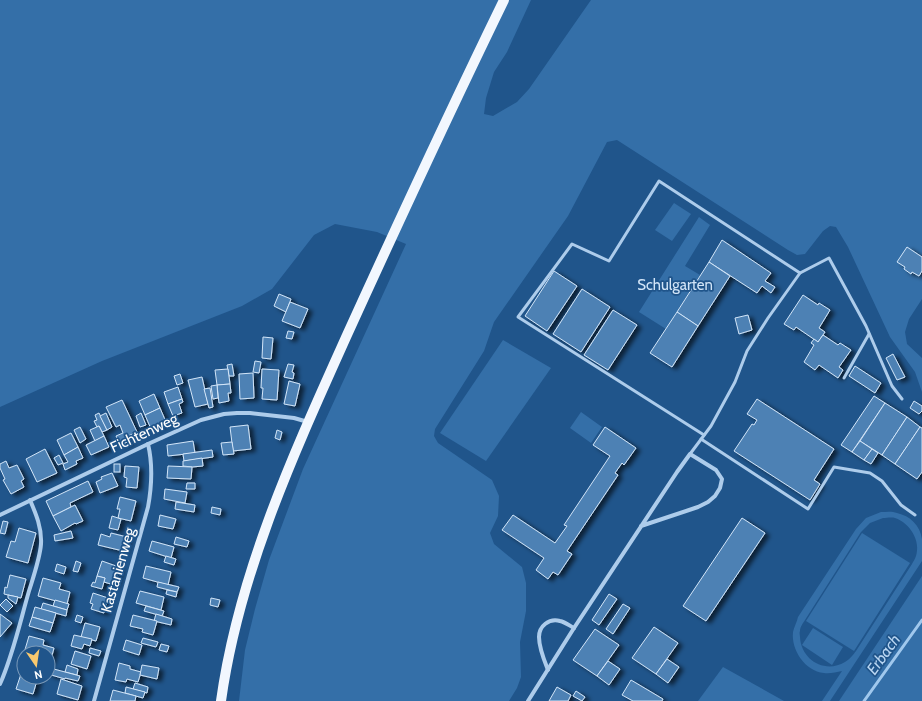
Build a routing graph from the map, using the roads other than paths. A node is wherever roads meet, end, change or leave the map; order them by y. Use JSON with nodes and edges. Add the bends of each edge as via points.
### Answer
{"nodes":[{"id":1,"x":504,"y":0,"type":"edge"},
{"id":2,"x":800,"y":273,"type":"junction"},
{"id":3,"x":869,"y":334,"type":"junction"},
{"id":4,"x":844,"y":378,"type":"dead end"},
{"id":5,"x":902,"y":399,"type":"dead end"},
{"id":6,"x":308,"y":422,"type":"junction"},
{"id":7,"x":704,"y":435,"type":"junction"},
{"id":8,"x":701,"y":439,"type":"junction"},
{"id":9,"x":148,"y":444,"type":"junction"},
{"id":10,"x":690,"y":454,"type":"junction"},
{"id":11,"x":30,"y":500,"type":"junction"},
{"id":12,"x":0,"y":515,"type":"edge"},
{"id":13,"x":915,"y":515,"type":"dead end"},
{"id":14,"x":641,"y":526,"type":"junction"},
{"id":15,"x":574,"y":628,"type":"junction"},
{"id":16,"x":548,"y":670,"type":"junction"},
{"id":17,"x":0,"y":684,"type":"edge"},
{"id":18,"x":94,"y":701,"type":"edge"},
{"id":19,"x":221,"y":701,"type":"edge"},
{"id":20,"x":528,"y":701,"type":"edge"}],
"edges":[{"from":1,"to":6,"type":"main road","via":[[446,119]]},
{"from":2,"to":3,"type":"lane","via":[[829,258]]},
{"from":2,"to":7,"type":"lane","via":[[747,351],[736,382]]},
{"from":2,"to":7,"type":"lane","via":[[659,182],[609,261],[572,244],[518,316]]},
{"from":3,"to":4,"type":"lane"},
{"from":3,"to":5,"type":"lane","via":[[892,386]]},
{"from":6,"to":9,"type":"street","name":"Fichtenweg","via":[[250,413],[224,414],[200,420]]},
{"from":6,"to":19,"type":"main road","via":[[269,517],[240,606]]},
{"from":7,"to":8,"type":"lane"},
{"from":8,"to":10,"type":"lane"},
{"from":8,"to":13,"type":"lane","via":[[807,509],[834,467],[870,473],[882,481],[901,505]]},
{"from":9,"to":11,"type":"street","name":"Fichtenweg"},
{"from":9,"to":18,"type":"street","name":"Kastanienweg","via":[[152,467],[148,507]]},
{"from":10,"to":14,"type":"street"},
{"from":10,"to":14,"type":"street","via":[[716,470],[722,479],[715,496],[698,507]]},
{"from":11,"to":12,"type":"street","name":"Fichtenweg"},
{"from":11,"to":17,"type":"street","via":[[41,530],[41,545],[8,664]]},
{"from":14,"to":15,"type":"street"},
{"from":15,"to":16,"type":"street"},
{"from":15,"to":16,"type":"street","via":[[560,621],[552,620],[544,624],[539,638]]},
{"from":16,"to":20,"type":"street"}]}
